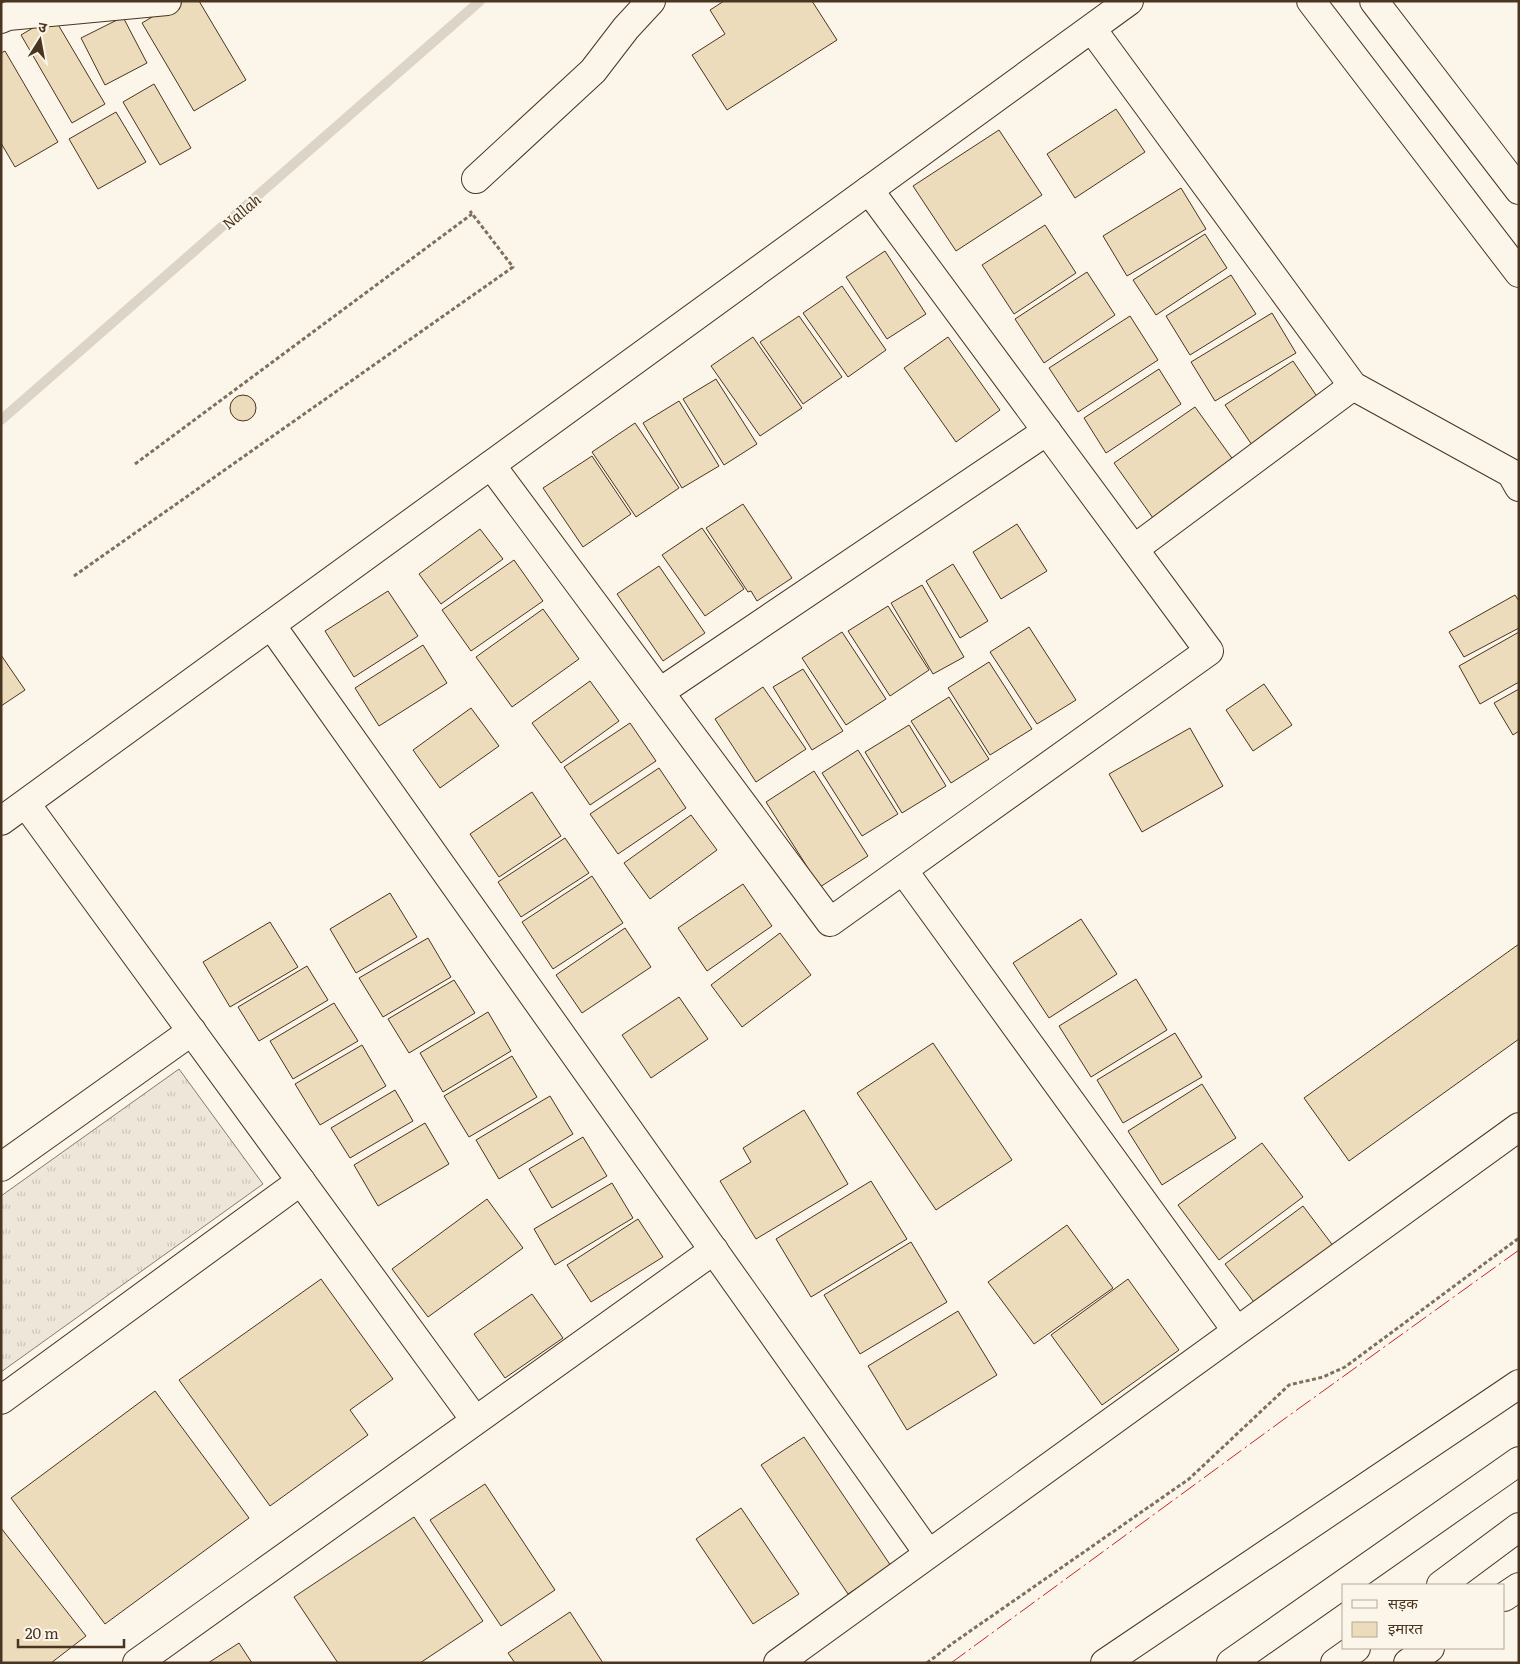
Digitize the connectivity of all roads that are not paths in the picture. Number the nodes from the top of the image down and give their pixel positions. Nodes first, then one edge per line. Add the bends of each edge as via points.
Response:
1 (167, 1) edge
2 (651, 1) edge
3 (1129, 1) edge
4 (1311, 1) edge
5 (1374, 1) edge
6 (1, 19) edge
7 (1092, 29) junction
8 (476, 179) dead end
9 (869, 190) junction
10 (1519, 190) edge
11 (1519, 273) edge
12 (1353, 386) junction
13 (1046, 431) junction
14 (491, 465) junction
15 (1519, 487) edge
16 (1134, 549) junction
17 (271, 625) junction
18 (660, 692) junction
19 (26, 804) junction
20 (1, 821) edge
21 (903, 870) junction
22 (192, 1031) junction
23 (1519, 1127) edge
24 (1, 1167) edge
25 (301, 1181) junction
26 (714, 1250) junction
27 (1236, 1330) junction
28 (1519, 1384) edge
29 (1, 1400) edge
30 (475, 1420) junction
31 (1519, 1461) edge
32 (1519, 1527) edge
33 (928, 1553) junction
34 (1345, 1584) edge
35 (1442, 1584) edge
36 (1342, 1586) edge
37 (1519, 1587) edge
38 (1505, 1596) edge
39 (1355, 1649) edge
40 (1429, 1649) edge
41 (137, 1663) edge
42 (778, 1663) edge
43 (1105, 1663) edge
44 (1231, 1663) edge
45 (1335, 1663) edge
46 (1408, 1663) edge

1 - 6 main road
2 - 8 main road via 593,70
3 - 7 main road
4 - 11 main road
5 - 10 main road
7 - 9 main road
7 - 12 main road
9 - 13 main road
9 - 14 main road
12 - 15 main road via 1511,473
12 - 16 main road
13 - 16 main road
13 - 18 main road
14 - 17 main road
14 - 18 main road
16 - 21 main road via 1209,651
17 - 19 main road
17 - 26 main road
18 - 21 main road via 830,922
19 - 20 main road
19 - 22 main road
21 - 27 main road
22 - 24 main road
22 - 25 main road
23 - 27 main road
25 - 29 main road
25 - 30 main road
26 - 30 main road
26 - 33 main road
27 - 33 main road
28 - 43 main road
30 - 41 main road
31 - 34 main road
32 - 35 main road
33 - 42 main road
36 - 44 main road
37 - 38 main road
39 - 45 main road
40 - 46 main road

